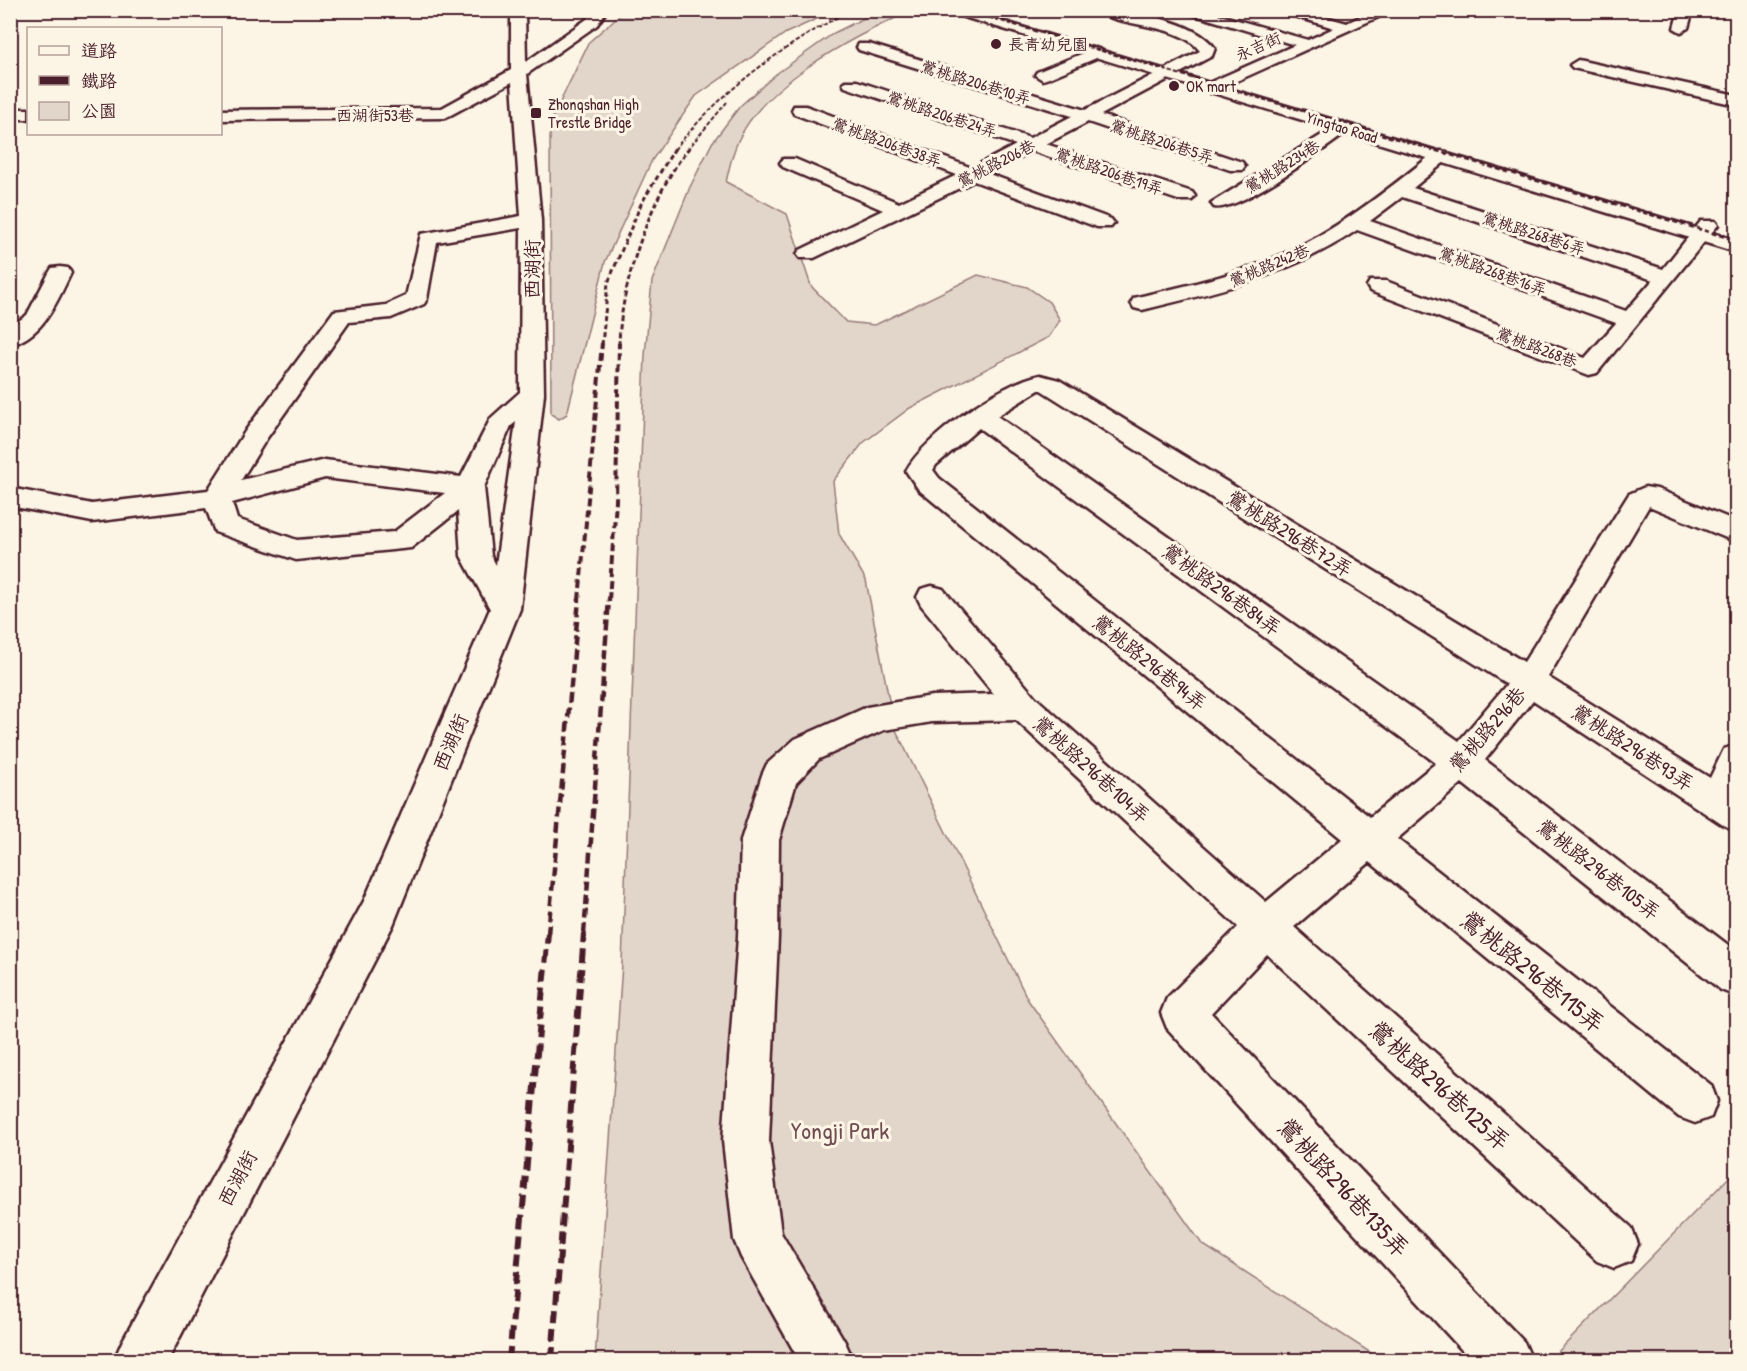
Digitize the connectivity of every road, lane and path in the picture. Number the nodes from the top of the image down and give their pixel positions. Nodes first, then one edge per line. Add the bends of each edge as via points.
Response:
1 (518, 10) edge
2 (600, 10) edge
3 (948, 10) edge
4 (986, 10) edge
5 (1103, 10) edge
6 (1185, 10) edge
7 (1282, 10) edge
8 (1686, 10) edge
9 (1381, 11) edge
10 (1347, 27) junction
11 (1681, 28) dead end
12 (1307, 44) junction
13 (864, 47) dead end
14 (1096, 53) junction
15 (1578, 65) dead end
16 (519, 67) junction
17 (1174, 71) junction
18 (1043, 75) dead end
19 (851, 84) dead end
20 (1217, 84) junction
21 (1737, 100) edge
22 (800, 110) dead end
23 (10, 114) edge
24 (27, 114) edge
25 (222, 115) edge
26 (1088, 116) junction
27 (1343, 127) junction
28 (1032, 145) junction
29 (1442, 156) junction
30 (789, 163) dead end
31 (1236, 166) dead end
32 (973, 174) junction
33 (1400, 189) junction
34 (1185, 196) dead end
35 (1221, 203) dead end
36 (900, 210) junction
37 (531, 220) junction
38 (1355, 222) junction
39 (1104, 223) dead end
40 (1704, 230) junction
41 (1737, 233) edge
42 (1737, 246) edge
43 (807, 254) dead end
44 (60, 273) dead end
45 (1667, 277) junction
46 (1377, 286) dead end
47 (1142, 303) dead end
48 (1630, 320) junction
49 (10, 338) edge
50 (532, 394) junction
51 (981, 417) junction
52 (470, 487) junction
53 (10, 497) edge
54 (217, 498) junction
55 (1737, 532) edge
56 (932, 597) dead end
57 (505, 609) junction
58 (1529, 681) junction
59 (1024, 707) junction
60 (1737, 759) edge
61 (1462, 762) junction
62 (1727, 808) edge
63 (1371, 840) junction
64 (1265, 927) junction
65 (1737, 976) edge
66 (1182, 1013) joint
67 (1695, 1101) dead end
68 (1614, 1244) dead end
69 (140, 1360) edge
70 (827, 1360) edge
71 (1506, 1360) edge

1 - 16 street, 西湖街
2 - 16 street, 西湖街53巷 via 592,22
3 - 14 street, Yingtao Road
4 - 17 street, Yingtao Road
5 - 17 street, 鶯桃路206巷 via 1182,32 1208,48 1207,53
6 - 12 street
7 - 10 street
8 - 11 street
9 - 10 street, 永吉街
10 - 12 street, 永吉街
12 - 20 street, 永吉街
13 - 26 street, 鶯桃路206巷10弄
14 - 17 street, Yingtao Road
14 - 18 street
15 - 21 street
16 - 25 street, 西湖街53巷 via 445,113
16 - 37 street, 西湖街
17 - 20 street, Yingtao Road
17 - 26 street, 鶯桃路206巷
19 - 28 street, 鶯桃路206巷24弄
20 - 27 street, Yingtao Road
20 - 40 street, Yingtao Road
22 - 32 street, 鶯桃路206巷38弄
23 - 24 street
26 - 28 street, 鶯桃路206巷
26 - 31 street, 鶯桃路206巷5弄
27 - 29 street, Yingtao Road
27 - 35 street, 鶯桃路234巷 via 1273,175
28 - 32 street, 鶯桃路206巷
28 - 34 street, 鶯桃路206巷19弄
29 - 33 street, 鶯桃路242巷
29 - 40 street, Yingtao Road
30 - 36 street
32 - 36 street, 鶯桃路206巷
32 - 39 street, 鶯桃路206巷38弄
33 - 38 street, 鶯桃路242巷
33 - 45 street, 鶯桃路268巷6弄
36 - 43 street, 鶯桃路206巷
37 - 50 street, 西湖街
37 - 54 street via 428,238 416,299 390,311 342,316 255,436
38 - 47 street, 鶯桃路242巷 via 1307,251 1226,284
38 - 48 street, 鶯桃路268巷16弄
40 - 41 street, Yingtao Road
40 - 42 street, Yingtao Road
40 - 45 street, 鶯桃路268巷
44 - 49 street via 36,319
45 - 48 street, 鶯桃路268巷
46 - 48 street, 鶯桃路268巷 via 1589,368
50 - 52 street via 500,423
50 - 57 street, 西湖街
51 - 58 street, 鶯桃路296巷72弄 via 1031,384 1050,385
51 - 61 street, 鶯桃路296巷84弄
51 - 63 street, 鶯桃路296巷94弄 via 936,447 921,463 919,471 929,484
52 - 54 street via 325,470
52 - 54 street via 401,541 296,550 225,525
52 - 57 street via 476,556
53 - 54 street via 92,513
55 - 58 street, 鶯桃路296巷 via 1657,498 1646,496 1639,500
56 - 59 street, 鶯桃路296巷104弄
57 - 69 street, 西湖街 via 379,912
58 - 61 street, 鶯桃路296巷
58 - 62 street, 鶯桃路296巷93弄
59 - 64 street, 鶯桃路296巷104弄
59 - 70 street via 932,709 879,717 807,748 780,775 760,840 746,1141 755,1218 758,1240
60 - 62 street
61 - 63 street, 鶯桃路296巷
61 - 65 street, 鶯桃路296巷105弄
63 - 64 street, 鶯桃路296巷
63 - 67 street, 鶯桃路296巷115弄
64 - 66 street, 鶯桃路296巷
64 - 68 street, 鶯桃路296巷125弄
66 - 71 street, 鶯桃路296巷135弄

